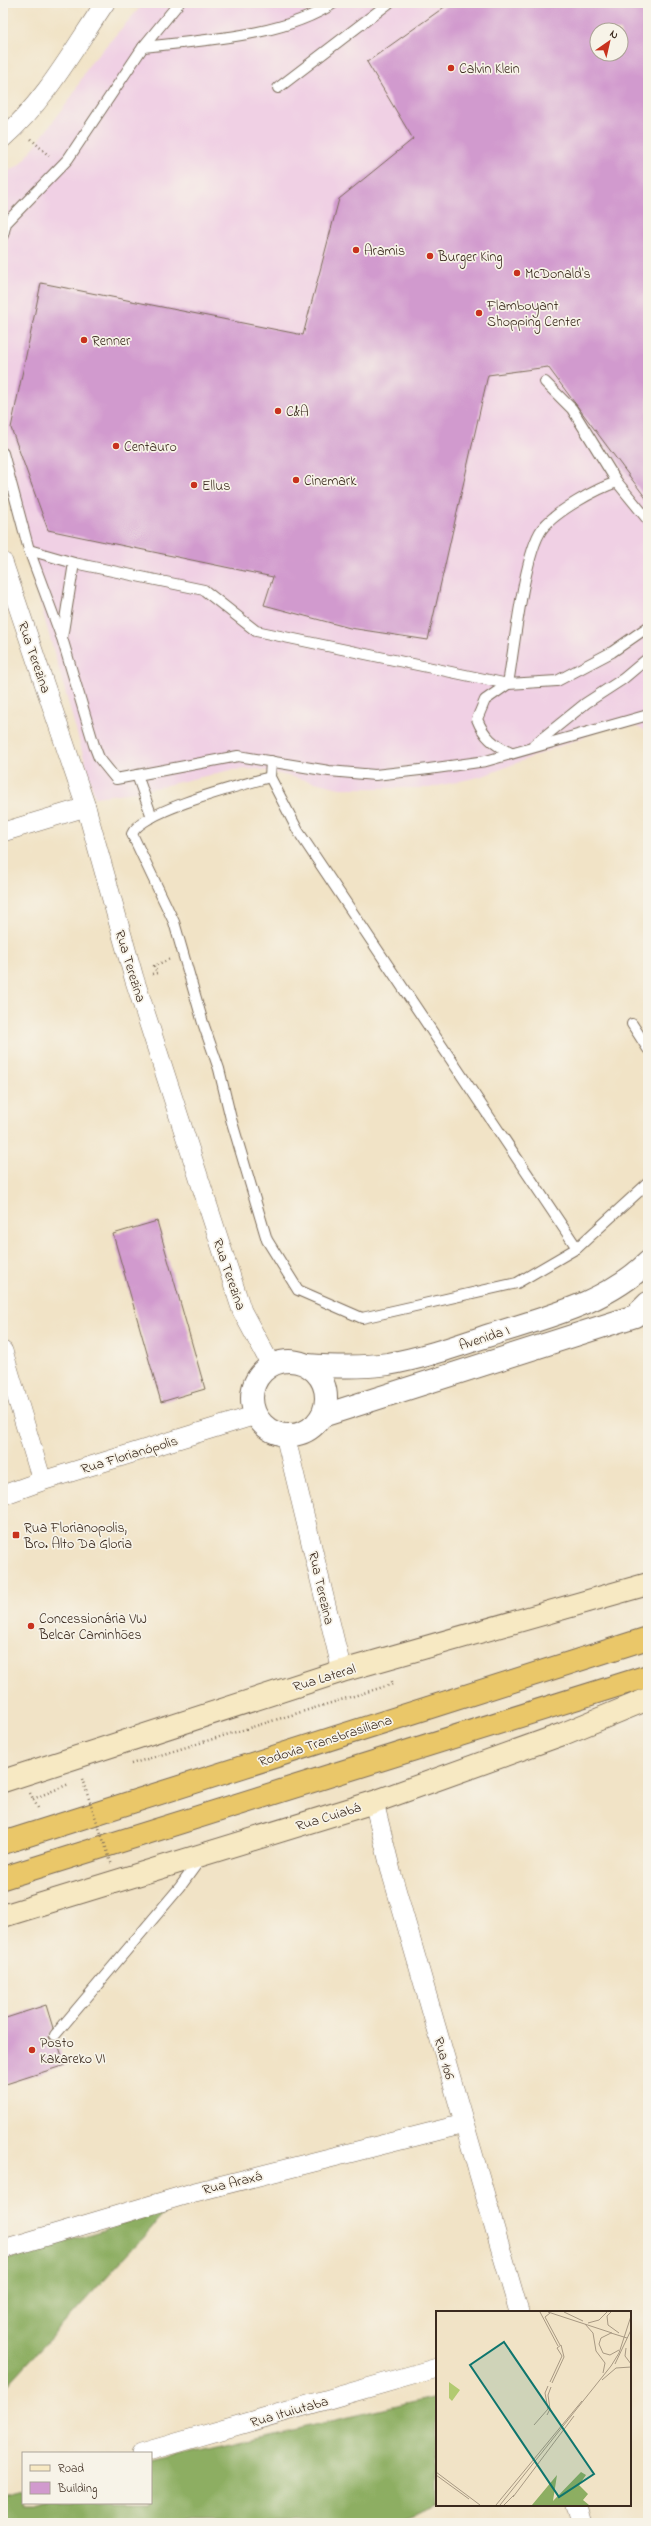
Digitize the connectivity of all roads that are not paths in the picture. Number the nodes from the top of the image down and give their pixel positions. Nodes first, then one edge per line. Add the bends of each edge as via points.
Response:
1 (105, 3) edge
2 (179, 3) edge
3 (334, 3) edge
4 (389, 3) edge
5 (143, 47) junction
6 (278, 88) dead end
7 (3, 138) edge
8 (3, 235) edge
9 (545, 382) dead end
10 (3, 453) edge
11 (617, 482) junction
12 (648, 520) edge
13 (29, 550) junction
14 (3, 562) edge
15 (74, 563) junction
16 (648, 627) edge
17 (62, 638) junction
18 (648, 658) edge
19 (508, 684) junction
20 (648, 715) edge
21 (531, 747) junction
22 (511, 753) junction
23 (271, 761) junction
24 (137, 775) junction
25 (270, 777) junction
26 (86, 807) junction
27 (152, 817) junction
28 (3, 832) edge
29 (632, 1024) dead end
30 (648, 1048) edge
31 (648, 1183) edge
32 (577, 1248) junction
33 (648, 1262) edge
34 (644, 1310) edge
35 (3, 1350) edge
36 (271, 1365) junction
37 (306, 1365) junction
38 (256, 1414) junction
39 (322, 1416) junction
40 (286, 1436) junction
41 (42, 1481) junction
42 (3, 1495) edge
43 (648, 1584) edge
44 (648, 1638) edge
45 (342, 1671) junction
46 (648, 1676) edge
47 (648, 1699) edge
48 (11, 1778) edge
49 (374, 1802) junction
50 (3, 1843) edge
51 (204, 1854) junction
52 (3, 1878) edge
53 (3, 1916) edge
54 (55, 2035) dead end
55 (464, 2124) junction
56 (3, 2249) edge
57 (519, 2311) edge
58 (436, 2368) edge
59 (145, 2452) edge
60 (577, 2506) edge
61 (582, 2523) edge

1 - 7 street via 45,95
2 - 5 lane
3 - 5 lane via 321,12 248,35
4 - 6 lane
5 - 8 lane via 68,159 6,223
9 - 11 lane via 572,409
10 - 13 lane
11 - 12 lane
11 - 19 lane via 591,492 542,528 531,553
13 - 15 lane
13 - 17 lane
14 - 26 street, Rua Terezina
15 - 17 lane
15 - 19 lane via 204,590 256,631
16 - 19 lane via 612,652 557,681
17 - 24 lane via 99,758 116,779
18 - 21 lane
19 - 22 lane via 486,700 478,719 487,738
20 - 21 lane
21 - 22 lane
22 - 23 lane via 486,761 375,775 329,771
23 - 24 lane via 238,756
23 - 25 lane
24 - 27 lane
25 - 27 lane via 194,800
25 - 32 lane via 298,831
26 - 28 street
26 - 36 street, Rua Terezina via 134,978 242,1311
27 - 32 lane via 135,827 132,834 174,922 219,1069 266,1240 298,1290 362,1318 517,1283
29 - 30 lane
31 - 32 lane
33 - 37 street, Avenida I via 636,1274 583,1305 418,1358 344,1368
34 - 39 street, Avenida I
35 - 41 street
36 - 37 street via 289,1361
36 - 38 street via 258,1377 254,1386 252,1405
37 - 39 street via 316,1372 326,1393
38 - 40 street via 268,1429
38 - 41 street, Rua Florianópolis
39 - 40 street via 310,1431 301,1435
40 - 45 street, Rua Terezina
41 - 42 street, Rua Florianópolis
43 - 45 main road, Rua Lateral
44 - 50 highway, Rodovia Transbrasiliana
45 - 48 main road, Rua Lateral
46 - 52 highway
47 - 49 main road, Rua Cuiabá via 563,1734
49 - 51 main road, Rua Cuiabá
49 - 55 street, Rua 106 via 392,1875
51 - 53 main road, Rua Cuiabá
51 - 54 lane via 175,1894
55 - 56 street, Rua Araxá via 195,2192
55 - 57 street, Rua 106
58 - 59 street, Rua Ituiutaba
60 - 61 street

